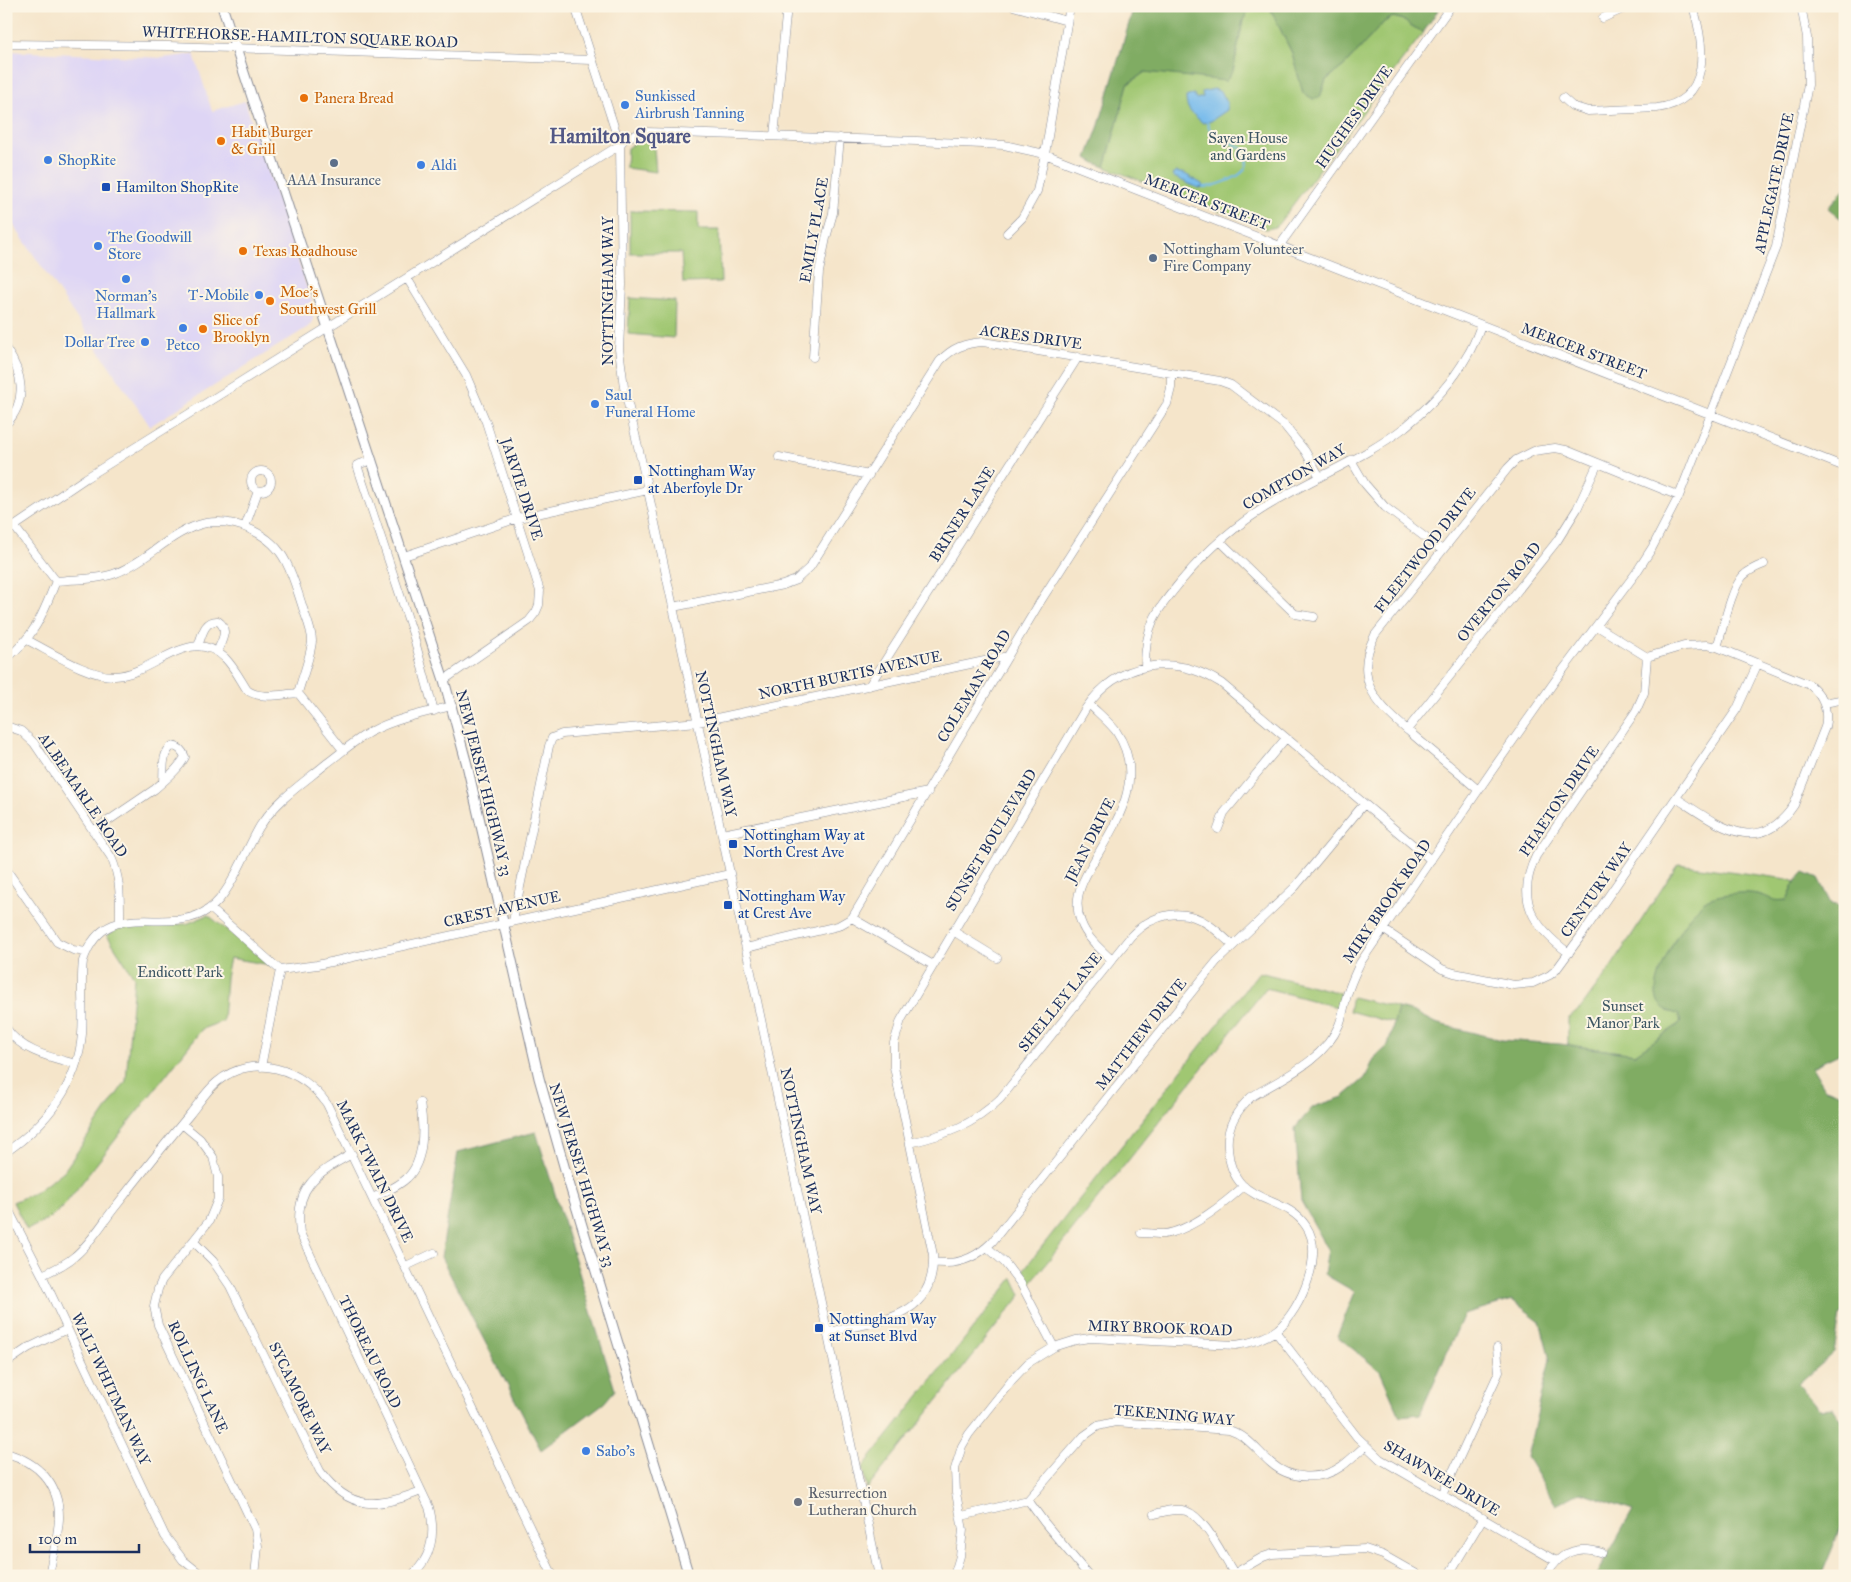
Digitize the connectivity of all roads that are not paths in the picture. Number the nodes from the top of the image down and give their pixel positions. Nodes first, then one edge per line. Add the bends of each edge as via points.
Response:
1 (222, 6) edge
2 (575, 6) edge
3 (787, 6) edge
4 (1013, 6) edge
5 (1070, 6) edge
6 (1451, 6) edge
7 (1629, 6) edge
8 (1693, 6) edge
9 (1801, 6) edge
10 (1603, 18) dead end
11 (1067, 21) junction
12 (6, 44) edge
13 (236, 48) junction
14 (592, 60) junction
15 (1563, 98) dead end
16 (774, 136) junction
17 (840, 138) junction
18 (620, 145) junction
19 (1045, 154) junction
20 (1007, 233) dead end
21 (1280, 245) junction
22 (407, 278) junction
23 (1481, 325) junction
24 (329, 327) junction
25 (6, 349) edge
26 (814, 357) dead end
27 (1078, 358) junction
28 (1171, 373) junction
29 (1711, 416) junction
30 (6, 424) edge
31 (780, 457) dead end
32 (372, 460) junction
33 (1351, 460) junction
34 (1598, 463) junction
35 (1845, 467) edge
36 (868, 475) junction
37 (1320, 477) junction
38 (648, 490) junction
39 (258, 491) dead end
40 (1679, 496) junction
41 (518, 518) junction
42 (14, 526) junction
43 (245, 527) junction
44 (6, 532) edge
45 (1220, 541) junction
46 (1442, 550) junction
47 (404, 556) junction
48 (1764, 564) dead end
49 (56, 581) junction
50 (673, 607) junction
51 (1314, 618) dead end
52 (1597, 626) junction
53 (27, 640) junction
54 (198, 646) junction
55 (1717, 648) junction
56 (217, 652) junction
57 (1008, 656) junction
58 (1646, 657) junction
59 (6, 659) edge
60 (1758, 663) junction
61 (1145, 667) junction
62 (444, 680) junction
63 (869, 686) junction
64 (298, 693) junction
65 (1845, 699) edge
66 (1824, 703) junction
67 (1089, 704) junction
68 (452, 706) junction
69 (434, 711) junction
70 (698, 722) junction
71 (6, 726) edge
72 (1407, 730) junction
73 (1286, 738) junction
74 (344, 750) junction
75 (163, 782) dead end
76 (1478, 790) junction
77 (928, 792) junction
78 (1676, 798) junction
79 (1364, 804) junction
80 (1218, 829) dead end
81 (93, 831) junction
82 (722, 834) junction
83 (1431, 860) junction
84 (6, 869) edge
85 (730, 874) junction
86 (210, 908) junction
87 (852, 918) junction
88 (512, 921) junction
89 (120, 923) junction
90 (503, 923) junction
91 (1383, 930) junction
92 (953, 931) junction
93 (1234, 945) junction
94 (746, 948) junction
95 (86, 952) junction
96 (1569, 953) junction
97 (997, 958) dead end
98 (1112, 960) junction
99 (933, 966) junction
100 (280, 970) junction
101 (6, 1028) edge
102 (76, 1064) junction
103 (261, 1067) junction
104 (420, 1104) dead end
105 (182, 1124) junction
106 (910, 1143) junction
107 (6, 1152) edge
108 (352, 1154) junction
109 (1244, 1186) junction
110 (373, 1198) junction
111 (6, 1204) edge
112 (1141, 1233) dead end
113 (193, 1241) junction
114 (987, 1247) junction
115 (434, 1253) dead end
116 (933, 1262) junction
117 (406, 1266) junction
118 (42, 1275) junction
119 (67, 1329) junction
120 (1275, 1331) junction
121 (827, 1332) junction
122 (1054, 1347) junction
123 (1497, 1348) dead end
124 (6, 1363) edge
125 (1365, 1446) junction
126 (6, 1453) edge
127 (421, 1490) junction
128 (1442, 1495) junction
129 (1028, 1500) junction
130 (1155, 1514) dead end
131 (962, 1516) junction
132 (1483, 1518) junction
133 (1602, 1553) dead end
134 (1556, 1561) junction
135 (192, 1568) junction
136 (1232, 1574) edge
137 (414, 1575) edge
138 (49, 1576) edge
139 (187, 1576) edge
140 (203, 1576) edge
141 (255, 1576) edge
142 (554, 1576) edge
143 (689, 1576) edge
144 (879, 1576) edge
145 (954, 1576) edge
146 (1089, 1576) edge
147 (1420, 1576) edge
148 (1448, 1576) edge
149 (1546, 1576) edge

1 - 13 main road, NEW JERSEY HIGHWAY 33
2 - 14 street, NOTTINGHAM WAY
3 - 16 street
4 - 11 street
5 - 11 street
6 - 21 street, HUGHES DRIVE
7 - 10 street
8 - 15 street via 1701,40 1701,69 1695,86 1682,100 1666,107 1588,111 1572,106
9 - 29 street, APPLEGATE DRIVE via 1807,37 1808,85 1776,247
11 - 19 street
12 - 13 street, WHITEHORSE-HAMILTON SQUARE ROAD
13 - 14 street, WHITEHORSE-HAMILTON SQUARE ROAD
13 - 24 main road, NEW JERSEY HIGHWAY 33
14 - 18 street, NOTTINGHAM WAY
16 - 17 street, MERCER STREET
16 - 18 street, MERCER STREET via 646,132 625,138
17 - 19 street, MERCER STREET via 1004,145
17 - 26 street, EMILY PLACE via 833,213 819,272
18 - 22 street, MERCER STREET
18 - 38 street, NOTTINGHAM WAY via 622,285 619,349
19 - 20 street via 1037,191 1022,218
19 - 21 street, MERCER STREET
21 - 23 street, MERCER STREET
22 - 24 street, MERCER STREET
22 - 41 street, JARVIE DRIVE via 466,375 486,422
23 - 29 street, MERCER STREET
23 - 33 street, COMPTON WAY via 1468,356 1439,394 1404,427
24 - 32 main road, NEW JERSEY HIGHWAY 33
24 - 42 street, MERCER STREET
25 - 30 street via 16,366 22,387 17,409
27 - 28 street, ACRES DRIVE
27 - 36 street, ACRES DRIVE via 983,342 972,342 954,349 940,361
27 - 63 street, BRINER LANE
28 - 37 street, ACRES DRIVE via 1220,381 1238,389 1284,425
28 - 57 street, COLEMAN ROAD via 1167,404
29 - 35 street, MERCER STREET
29 - 40 street, MIRY BROOK ROAD
31 - 36 street
32 - 47 main road, NEW JERSEY HIGHWAY 33
32 - 69 street via 357,465 413,634
33 - 37 street, COMPTON WAY
33 - 46 street via 1365,484 1385,507
34 - 40 street, FLEETWOOD DRIVE
34 - 46 street, FLEETWOOD DRIVE via 1556,448 1525,454 1508,468
34 - 72 street, OVERTON ROAD via 1577,509 1557,541
36 - 50 street, ACRES DRIVE via 810,567 796,580 783,586
37 - 45 street, COMPTON WAY via 1260,510
38 - 41 street
38 - 50 street, NOTTINGHAM WAY
39 - 43 street
40 - 52 street, MIRY BROOK ROAD via 1642,565
41 - 47 street
41 - 62 street, JARVIE DRIVE via 540,591 536,612 529,621
42 - 44 street, MERCER STREET
42 - 49 street
43 - 49 street via 218,522 199,525 115,573
43 - 64 street via 272,543 292,573 312,641
45 - 51 street via 1295,614
45 - 61 street, COMPTON WAY via 1156,612 1146,640
46 - 72 street, FLEETWOOD DRIVE via 1375,635 1367,654 1366,675 1373,696
47 - 62 main road, NEW JERSEY HIGHWAY 33
48 - 55 street via 1742,577
49 - 53 street via 42,617
50 - 70 street, NOTTINGHAM WAY
52 - 58 street
52 - 76 street, MIRY BROOK ROAD
53 - 54 street via 92,672 113,676 136,672 179,649
53 - 59 street
54 - 56 street
54 - 56 street via 207,625 218,621 224,632
55 - 58 street via 1695,644
55 - 60 street
56 - 64 street via 251,693 262,696
57 - 63 street, NORTH BURTIS AVENUE
57 - 77 street, COLEMAN ROAD
58 - 96 street, PHAETON DRIVE via 1644,693 1636,711 1536,856 1529,875 1528,898 1534,918 1547,936
60 - 66 street via 1810,685
60 - 78 street, CENTURY WAY via 1737,710
61 - 67 street, SUNSET BOULEVARD via 1120,676
61 - 73 street, SUNSET BOULEVARD via 1176,665 1210,676
62 - 68 main road, NEW JERSEY HIGHWAY 33
63 - 70 street, NORTH BURTIS AVENUE
64 - 74 street
65 - 66 street
66 - 78 street via 1825,727 1794,805 1773,827 1755,833 1735,832
67 - 92 street, SUNSET BOULEVARD
67 - 98 street, JEAN DRIVE via 1116,732 1129,765 1125,802 1081,883 1077,903 1086,933
68 - 69 street
68 - 90 main road, NEW JERSEY HIGHWAY 33
69 - 74 street via 381,726
70 - 82 street, NOTTINGHAM WAY
70 - 88 street, NORTH BURTIS AVENUE via 562,734 552,738
71 - 81 street, ALBEMARLE ROAD via 21,731 34,742
72 - 76 street, FLEETWOOD DRIVE
73 - 79 street, SUNSET BOULEVARD
73 - 80 street via 1224,813
74 - 86 street via 274,808 256,833 222,896
75 - 81 street
76 - 83 street, MIRY BROOK ROAD
77 - 82 street
77 - 87 street, COLEMAN ROAD
78 - 96 street, CENTURY WAY
79 - 83 street, SUNSET BOULEVARD
79 - 93 street, MATTHEW DRIVE via 1280,904
81 - 89 street, ALBEMARLE ROAD via 117,872
82 - 85 street, NOTTINGHAM WAY
83 - 91 street, MIRY BROOK ROAD
84 - 95 street via 58,942
85 - 88 street, CREST AVENUE
85 - 94 street, NOTTINGHAM WAY
86 - 89 street via 183,920
86 - 100 street
87 - 94 street via 838,926
87 - 99 street
88 - 90 street, CREST AVENUE
89 - 95 street via 102,931
90 - 100 street, CREST AVENUE via 317,965
90 - 143 main road, NEW JERSEY HIGHWAY 33 via 522,1011 556,1137
91 - 96 street, CENTURY WAY via 1442,969 1514,985 1542,980 1556,970
91 - 109 street, MIRY BROOK ROAD via 1352,978 1339,1026 1326,1047 1251,1098 1236,1113 1228,1133 1228,1154 1234,1173
92 - 97 street
92 - 99 street, SUNSET BOULEVARD
93 - 98 street, SHELLEY LANE via 1201,920 1173,914 1146,923
93 - 114 street, MATTHEW DRIVE via 1203,978
94 - 121 street, NOTTINGHAM WAY
95 - 102 street via 82,971 82,1034
98 - 106 street, SHELLEY LANE via 989,1110 950,1132
99 - 106 street, SUNSET BOULEVARD via 901,1020 894,1043 894,1067
100 - 103 street
101 - 102 street via 16,1040 36,1052
102 - 107 street via 52,1110 31,1133
103 - 105 street, MARK TWAIN DRIVE via 237,1071 217,1082
103 - 108 street, MARK TWAIN DRIVE via 285,1070 314,1087 327,1104
104 - 110 street via 423,1120 419,1156 414,1169 402,1182
105 - 113 street, ROLLING LANE via 207,1147 218,1178 218,1199 214,1210
105 - 118 street, MARK TWAIN DRIVE via 82,1248 67,1262
106 - 116 street, SUNSET BOULEVARD
108 - 110 street, MARK TWAIN DRIVE
108 - 127 street, THOREAU ROAD via 326,1168 310,1183 298,1212 300,1233
109 - 112 street via 1214,1210 1182,1228 1166,1234
109 - 120 street, MIRY BROOK ROAD via 1299,1218 1313,1243 1313,1262 1299,1300 1287,1320
110 - 117 street, MARK TWAIN DRIVE
111 - 118 street, WALT WHITMAN WAY
113 - 127 street, SYCAMORE WAY via 213,1261 230,1286 320,1471 328,1481 346,1496 367,1503 390,1502
113 - 141 street, ROLLING LANE via 162,1280 155,1297 155,1316 255,1529 258,1546
114 - 116 street, MATTHEW DRIVE via 959,1262
114 - 122 street via 1014,1274
115 - 117 street
116 - 121 street, SUNSET BOULEVARD via 926,1291 904,1313 887,1320
117 - 142 street, MARK TWAIN DRIVE
118 - 119 street, WALT WHITMAN WAY
119 - 124 street
119 - 135 street, WALT WHITMAN WAY via 165,1536
120 - 122 street, MIRY BROOK ROAD via 1258,1340 1236,1345 1102,1337
120 - 125 street, SHAWNEE DRIVE
121 - 144 street, NOTTINGHAM WAY
122 - 131 street, MIRY BROOK ROAD via 1018,1372 962,1446 955,1481
123 - 128 street via 1499,1372
125 - 128 street, SHAWNEE DRIVE via 1380,1459
125 - 129 street, TEKENING WAY via 1332,1472 1300,1476 1280,1470 1245,1437 1229,1430 1107,1423 1084,1436
126 - 138 street via 22,1457 39,1469 56,1498 59,1519
127 - 137 street, THOREAU ROAD via 432,1518 432,1541 425,1560
128 - 132 street, SHAWNEE DRIVE
129 - 131 street
129 - 146 street
130 - 136 street via 1178,1510 1193,1514 1203,1524
131 - 145 street, MIRY BROOK ROAD via 962,1542
132 - 134 street, SHAWNEE DRIVE
132 - 148 street
133 - 134 street via 1580,1550
134 - 149 street
135 - 139 street
135 - 140 street, WALT WHITMAN WAY
136 - 147 street via 1272,1554 1365,1549 1384,1555

